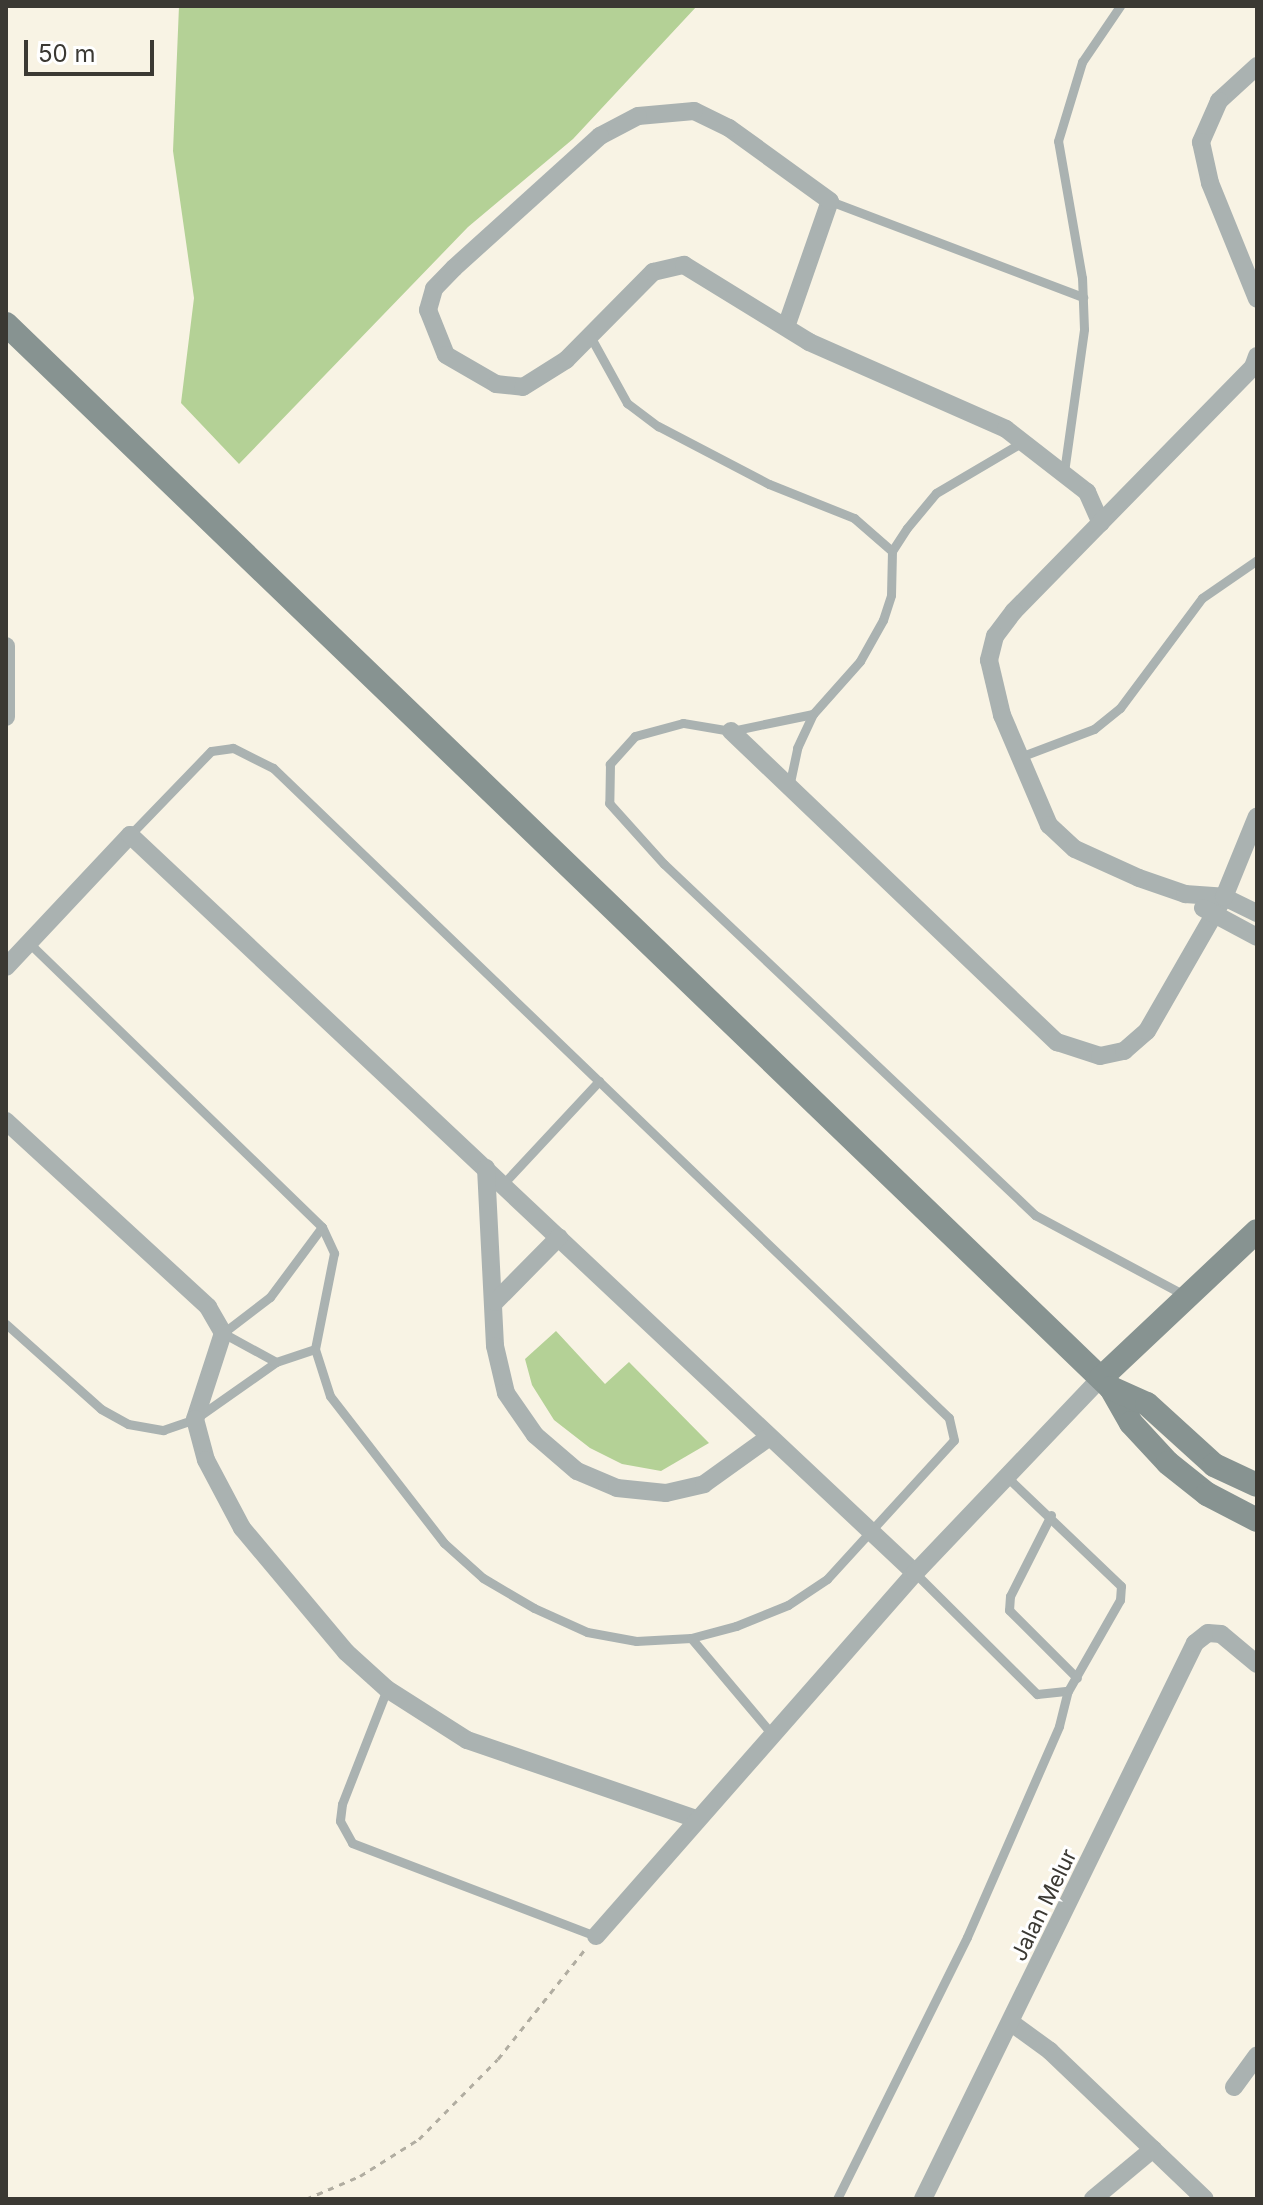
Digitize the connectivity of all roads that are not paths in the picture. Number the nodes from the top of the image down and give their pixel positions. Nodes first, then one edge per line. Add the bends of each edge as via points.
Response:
1 (1120, 6) edge
2 (1257, 66) edge
3 (830, 201) junction
4 (1083, 297) junction
5 (1257, 297) edge
6 (6, 324) edge
7 (786, 327) junction
8 (590, 336) junction
9 (1257, 356) edge
10 (1024, 442) junction
11 (1064, 472) junction
12 (1101, 523) junction
13 (892, 551) junction
14 (1257, 560) edge
15 (6, 646) edge
16 (813, 714) junction
17 (6, 717) edge
18 (731, 731) junction
19 (1018, 758) junction
20 (789, 787) junction
21 (1257, 816) edge
22 (130, 835) junction
23 (1185, 894) junction
24 (1224, 897) junction
25 (1257, 913) edge
26 (1213, 915) junction
27 (1257, 937) edge
28 (29, 943) junction
29 (6, 967) edge
30 (599, 1081) junction
31 (6, 1121) edge
32 (486, 1168) junction
33 (503, 1184) junction
34 (322, 1227) junction
35 (1257, 1231) edge
36 (559, 1237) junction
37 (1188, 1297) junction
38 (495, 1302) junction
39 (6, 1324) edge
40 (223, 1333) junction
41 (315, 1349) junction
42 (276, 1362) junction
43 (1106, 1383) junction
44 (195, 1419) junction
45 (768, 1438) junction
46 (1006, 1476) junction
47 (1257, 1485) edge
48 (1051, 1515) junction
49 (1257, 1520) edge
50 (872, 1536) junction
51 (915, 1573) junction
52 (691, 1638) junction
53 (1257, 1664) edge
54 (1077, 1678) junction
55 (387, 1689) junction
56 (1068, 1691) junction
57 (771, 1733) junction
58 (694, 1818) junction
59 (596, 1936) joint
60 (1013, 2024) junction
61 (1257, 2055) edge
62 (1234, 2087) dead end
63 (1153, 2149) junction
64 (837, 2199) edge
65 (923, 2199) edge
66 (1093, 2199) edge
67 (1205, 2199) edge

1 - 4 lane via 1082,62 1058,141
2 - 5 street via 1219,101 1201,142 1210,183
3 - 4 lane
3 - 7 street
3 - 8 street via 729,128 694,111 638,116 600,136 454,268 434,289 428,310 446,355 496,384 523,387
4 - 11 lane via 1076,406
6 - 43 street
7 - 8 street via 684,265 653,272
7 - 10 street
8 - 13 lane via 627,403 658,426 769,484 854,518
9 - 12 street
10 - 11 street
10 - 13 lane via 936,493
11 - 12 street via 1087,492
12 - 19 street via 995,636 989,660
13 - 16 lane via 891,595 883,620 860,661
14 - 19 lane via 1202,598 1120,708 1094,729
15 - 17 street
16 - 18 lane
16 - 20 lane via 797,748
18 - 20 street
18 - 37 lane via 683,723 635,736 610,764 609,803 664,864 1035,1215
19 - 23 street via 1049,825 1075,849
20 - 26 street via 1075,1052 1124,1051 1147,1031
21 - 24 street
22 - 28 street
22 - 30 lane via 211,751 251,753
22 - 32 street
23 - 24 street
23 - 26 street
24 - 25 street
24 - 26 street
26 - 27 street
28 - 29 street
28 - 34 lane
30 - 33 lane
30 - 50 lane via 949,1418 954,1440
31 - 40 street via 208,1307
32 - 33 street
32 - 38 street
33 - 36 street
34 - 40 lane via 270,1297
34 - 41 lane via 334,1253
35 - 37 street
36 - 38 street
36 - 45 street
37 - 43 street
38 - 45 street via 495,1346 506,1393 535,1435 577,1471 617,1488 666,1493 704,1484
39 - 44 lane via 101,1409 128,1424 163,1430
40 - 42 lane
40 - 44 street
41 - 42 lane
41 - 52 lane via 330,1396 378,1465 444,1543 483,1578 587,1632 636,1641
42 - 44 lane
43 - 46 street
43 - 47 street via 1147,1404 1214,1465
43 - 49 street via 1131,1423 1168,1463 1207,1494
44 - 55 street via 206,1460 242,1528 287,1587
45 - 50 street
46 - 48 lane
46 - 51 street
48 - 54 lane via 1010,1596 1009,1610
48 - 54 lane via 1121,1586 1120,1600
50 - 51 street
50 - 52 lane via 827,1579 788,1605
51 - 56 lane via 1037,1694
51 - 57 street
52 - 57 lane
53 - 60 street, Jalan Melur via 1221,1634 1208,1633 1195,1643
54 - 56 lane
55 - 58 street via 467,1740 512,1760
55 - 59 lane via 342,1804 340,1821 352,1843
56 - 64 lane via 1059,1726 967,1937
57 - 58 street
58 - 59 street
60 - 63 street
60 - 65 street, Jalan Melur
61 - 62 street
63 - 66 street
63 - 67 street

